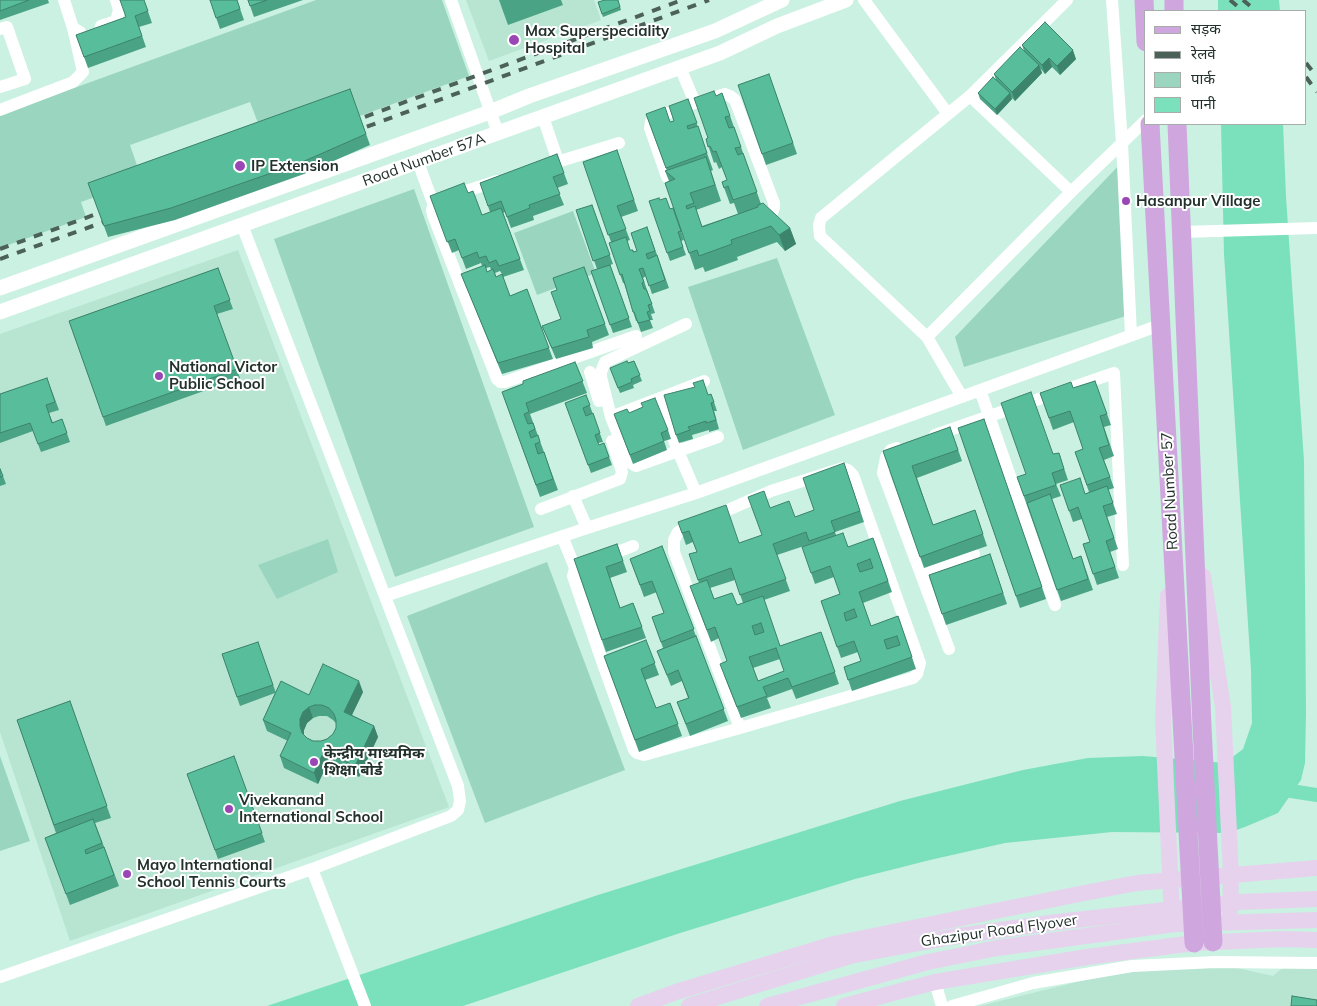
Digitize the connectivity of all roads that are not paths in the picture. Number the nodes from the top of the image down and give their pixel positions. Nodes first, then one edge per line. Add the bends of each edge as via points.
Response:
1 (64, 0) edge
2 (116, 0) edge
3 (451, 0) edge
4 (846, 0) edge
5 (864, 0) edge
6 (1066, 0) edge
7 (1112, 0) edge
8 (774, 2) edge
9 (777, 26) junction
10 (73, 28) junction
11 (0, 29) edge
12 (680, 68) junction
13 (0, 87) edge
14 (970, 96) junction
15 (695, 103) junction
16 (0, 110) edge
17 (490, 112) junction
18 (948, 114) junction
19 (543, 117) junction
20 (1144, 122) edge
21 (1150, 125) edge
22 (1177, 125) edge
23 (498, 133) junction
24 (619, 143) dead end
25 (1122, 143) junction
26 (558, 161) junction
27 (418, 162) junction
28 (529, 170) edge
29 (510, 176) edge
30 (667, 178) edge
31 (1071, 192) junction
32 (433, 203) junction
33 (745, 222) edge
34 (242, 225) junction
35 (1317, 228) edge
36 (1181, 232) junction
37 (0, 288) edge
38 (0, 312) edge
39 (686, 324) dead end
40 (1160, 325) junction
41 (1132, 335) junction
42 (636, 336) dead end
43 (928, 337) junction
44 (590, 372) dead end
45 (704, 381) edge
46 (980, 390) junction
47 (962, 397) junction
48 (659, 399) junction
49 (990, 415) junction
50 (611, 417) junction
51 (718, 437) dead end
52 (927, 438) edge
53 (909, 444) edge
54 (678, 451) junction
55 (762, 469) junction
56 (771, 491) junction
57 (696, 493) junction
58 (574, 496) junction
59 (540, 509) dead end
60 (1193, 514) junction
61 (1171, 515) junction
62 (587, 528) junction
63 (562, 536) junction
64 (633, 546) dead end
65 (974, 554) dead end
66 (1123, 566) dead end
67 (576, 568) junction
68 (921, 574) junction
69 (386, 596) junction
70 (1055, 605) dead end
71 (949, 649) dead end
72 (618, 657) edge
73 (603, 664) junction
74 (740, 728) junction
75 (1199, 857) junction
76 (1317, 868) edge
77 (312, 869) junction
78 (1231, 875) junction
79 (1200, 878) junction
80 (1170, 880) junction
81 (1079, 894) junction
82 (1317, 899) edge
83 (1317, 920) edge
84 (1317, 940) edge
85 (1222, 941) junction
86 (1194, 943) junction
87 (1174, 946) junction
88 (1087, 956) junction
89 (1317, 963) edge
90 (0, 977) edge
91 (935, 982) junction
92 (365, 1006) edge
93 (638, 1006) edge
94 (689, 1006) edge
95 (767, 1006) edge
96 (844, 1006) edge
97 (942, 1006) edge
98 (952, 1006) edge

1 - 10 street
2 - 10 street via 119,10 116,21 83,33
3 - 17 street
4 - 9 street, Road Number 57A
5 - 18 street
6 - 14 street
7 - 25 street
8 - 9 street
8 - 17 street, Road Number 57A via 715,31
9 - 12 street, Road Number 57A
10 - 16 street via 83,72 73,82
11 - 13 street via 7,27 25,79
12 - 15 street
12 - 19 street, Road Number 57A
14 - 18 street
14 - 31 street
15 - 30 street via 651,122 650,128
15 - 33 street via 725,94 734,100 774,207 772,212
17 - 23 street
17 - 37 street, Road Number 57A
18 - 43 street via 821,218 819,225 820,236
19 - 23 street, Road Number 57A
19 - 26 street
20 - 25 street
21 - 40 main road, Road Number 57
22 - 36 main road, Road Number 57
23 - 27 street, Road Number 57A
24 - 26 street
25 - 31 street
25 - 41 street
26 - 28 street
27 - 32 street
27 - 34 street, Road Number 57A
29 - 32 street
31 - 43 street
32 - 42 street via 433,215 500,382
34 - 38 street, Road Number 57A
34 - 69 street
35 - 36 street
36 - 60 main road, Road Number 57
39 - 50 street via 606,362 601,377
40 - 41 street
40 - 61 main road, Road Number 57
41 - 46 street
43 - 47 street
44 - 58 street via 622,475 620,479
45 - 48 street
46 - 47 street
46 - 49 street
47 - 55 street
48 - 50 street
48 - 54 street
49 - 52 street
49 - 66 street via 1114,373
49 - 70 street
50 - 54 street via 633,466
51 - 54 street
53 - 68 street via 891,450 883,465
54 - 57 street
55 - 56 street
55 - 57 street
56 - 74 street via 678,532 674,540 674,552
56 - 74 street via 843,468 851,472 920,663 913,678
57 - 62 street
58 - 59 street
58 - 62 street
60 - 75 main road, Road Number 57 via 1202,726
60 - 78 main road via 1223,707
61 - 75 main road, Road Number 57 via 1182,727
61 - 80 main road via 1163,719
62 - 63 street
63 - 67 street
63 - 69 street
64 - 67 street
65 - 68 street
67 - 73 street via 574,579
68 - 71 street
69 - 77 street via 458,786 458,810 452,816
72 - 73 street
73 - 74 street via 637,753 644,755
75 - 79 main road
76 - 78 main road
77 - 90 street
77 - 92 street
78 - 79 main road
78 - 85 main road
79 - 80 main road
79 - 85 main road
79 - 86 main road
80 - 81 main road
80 - 87 main road
81 - 88 main road via 1086,905 1092,930
81 - 93 main road via 834,944
82 - 94 main road, Ghazipur Road Flyover via 1230,902 951,937 850,956
83 - 95 main road, Ghazipur Road Flyover via 1175,924 997,948 928,962
84 - 85 main road
85 - 86 main road
86 - 87 main road
87 - 88 main road
88 - 91 main road
89 - 98 street via 1215,962 1132,966 1033,983
91 - 96 main road
91 - 97 street

